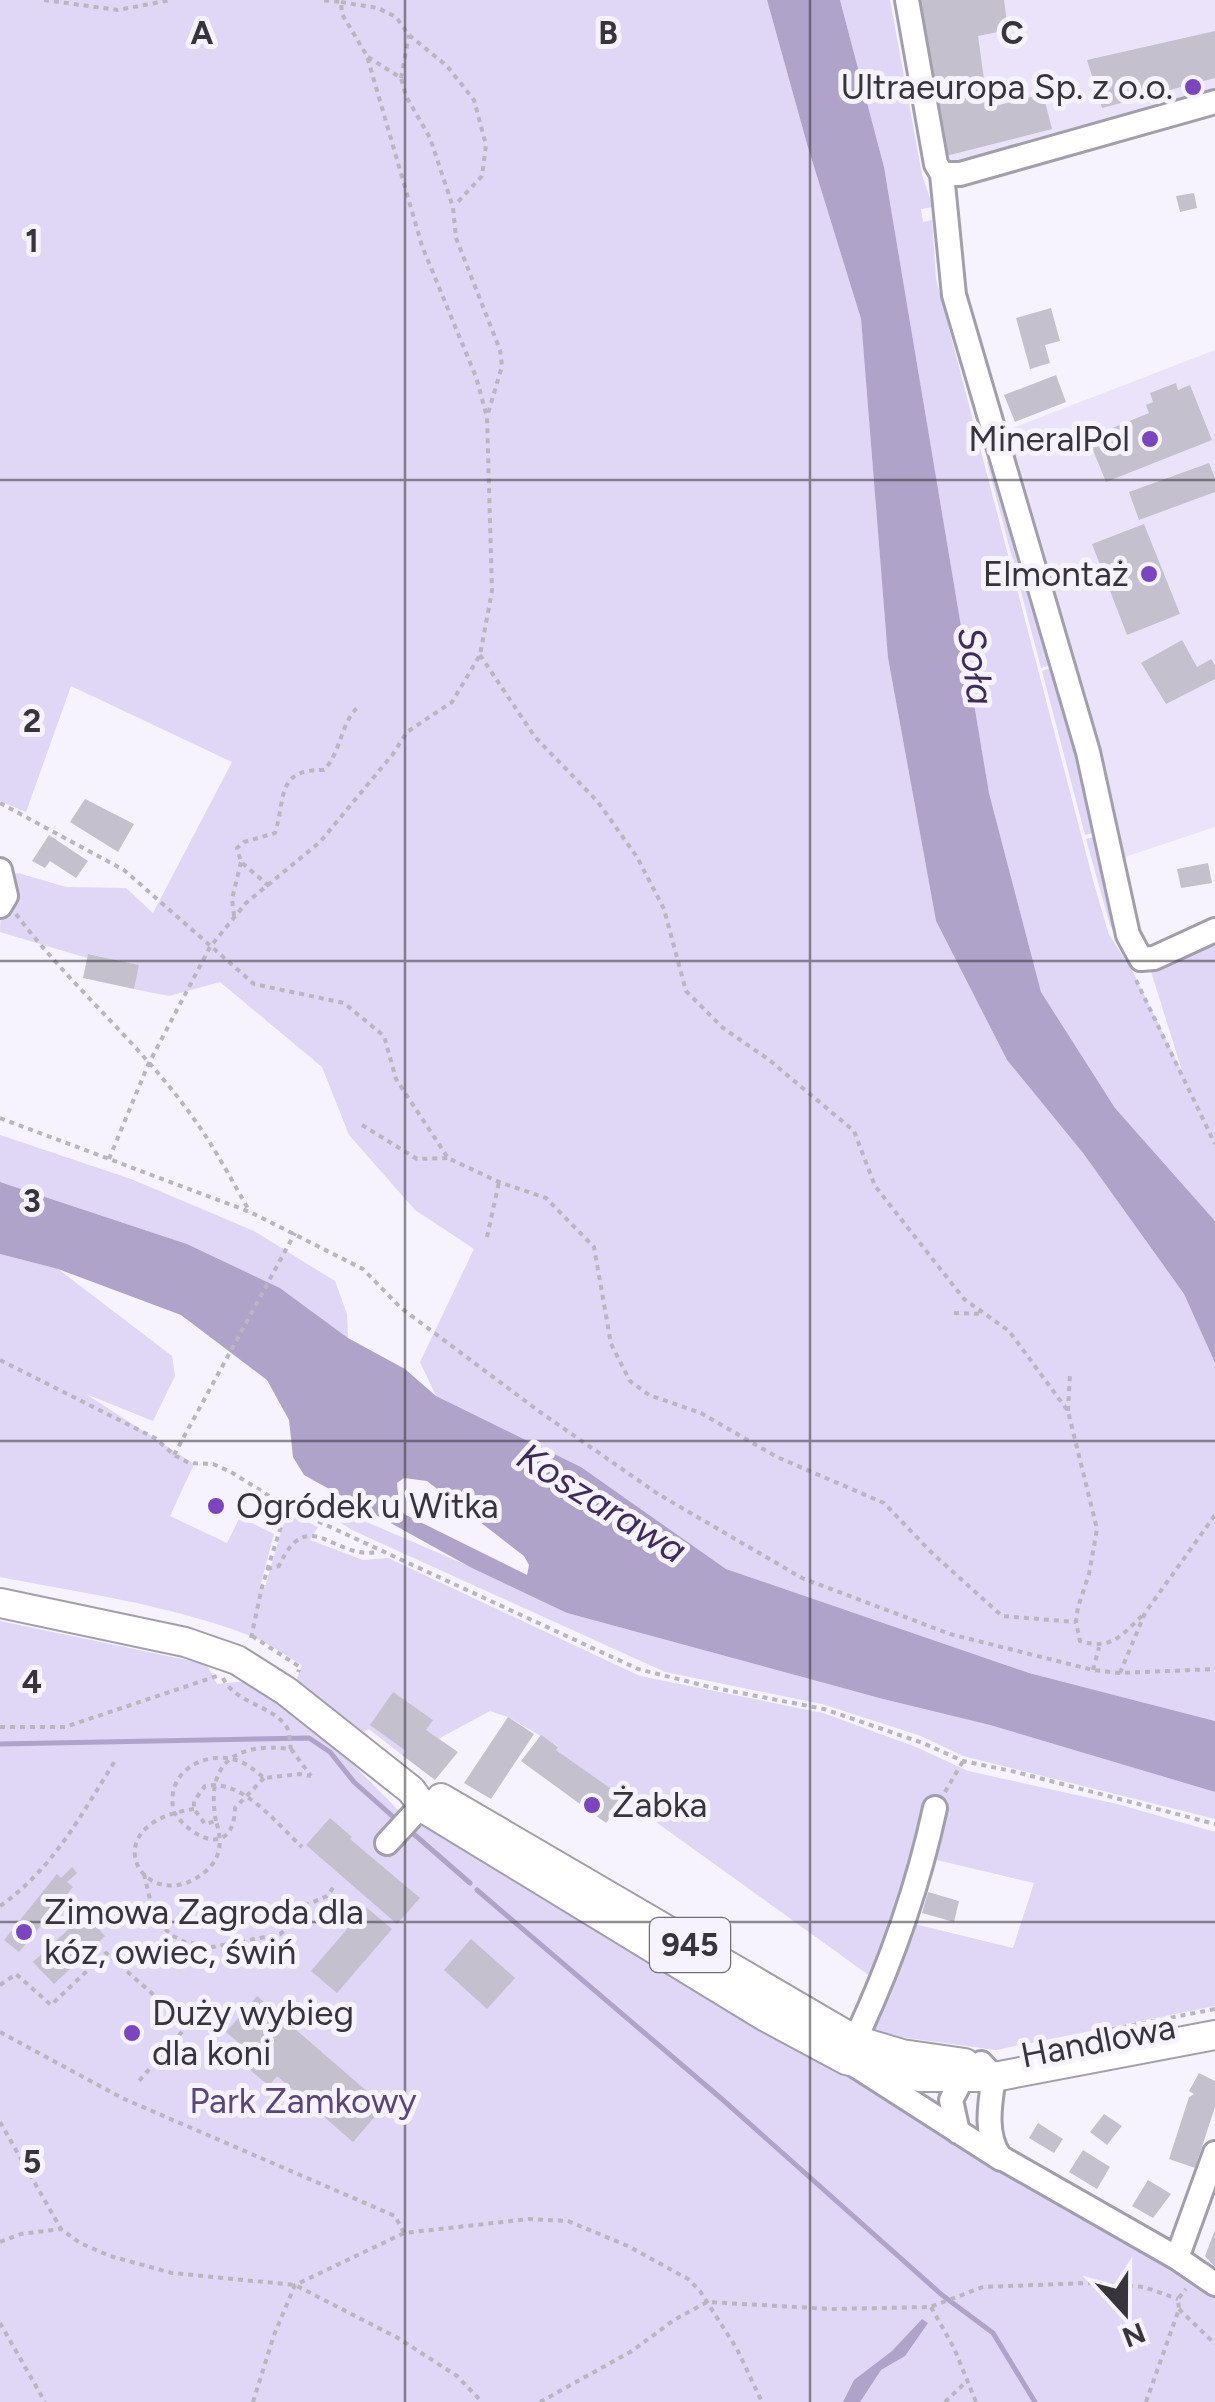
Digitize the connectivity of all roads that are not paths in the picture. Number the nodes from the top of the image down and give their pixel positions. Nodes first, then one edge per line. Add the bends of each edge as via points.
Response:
1 (907, 0) edge
2 (1215, 102) edge
3 (942, 174) junction
4 (0, 870) edge
5 (3, 901) edge
6 (1215, 930) edge
7 (0, 1603) edge
8 (935, 1808) road end
9 (1215, 2018) edge
10 (1215, 2036) edge
11 (850, 2050) junction
12 (979, 2072) junction
13 (958, 2132) junction
14 (1215, 2154) edge
15 (1008, 2164) junction
16 (1177, 2258) junction
17 (1207, 2279) edge

1 - 3 street
2 - 3 street
3 - 6 street via 954,296 1084,736 1128,935 1141,960
4 - 5 street
7 - 11 main road, 945 via 185,1642 238,1660 286,1691 405,1817 440,1798 812,2018
8 - 11 street via 881,1984
9 - 12 main road, Handlowa / 945
10 - 12 main road, Handlowa / 945
11 - 12 main road, 945 via 920,2078
11 - 13 street
12 - 13 street via 950,2100
12 - 15 street via 993,2147
13 - 15 street
14 - 16 street
15 - 16 street
16 - 17 street

